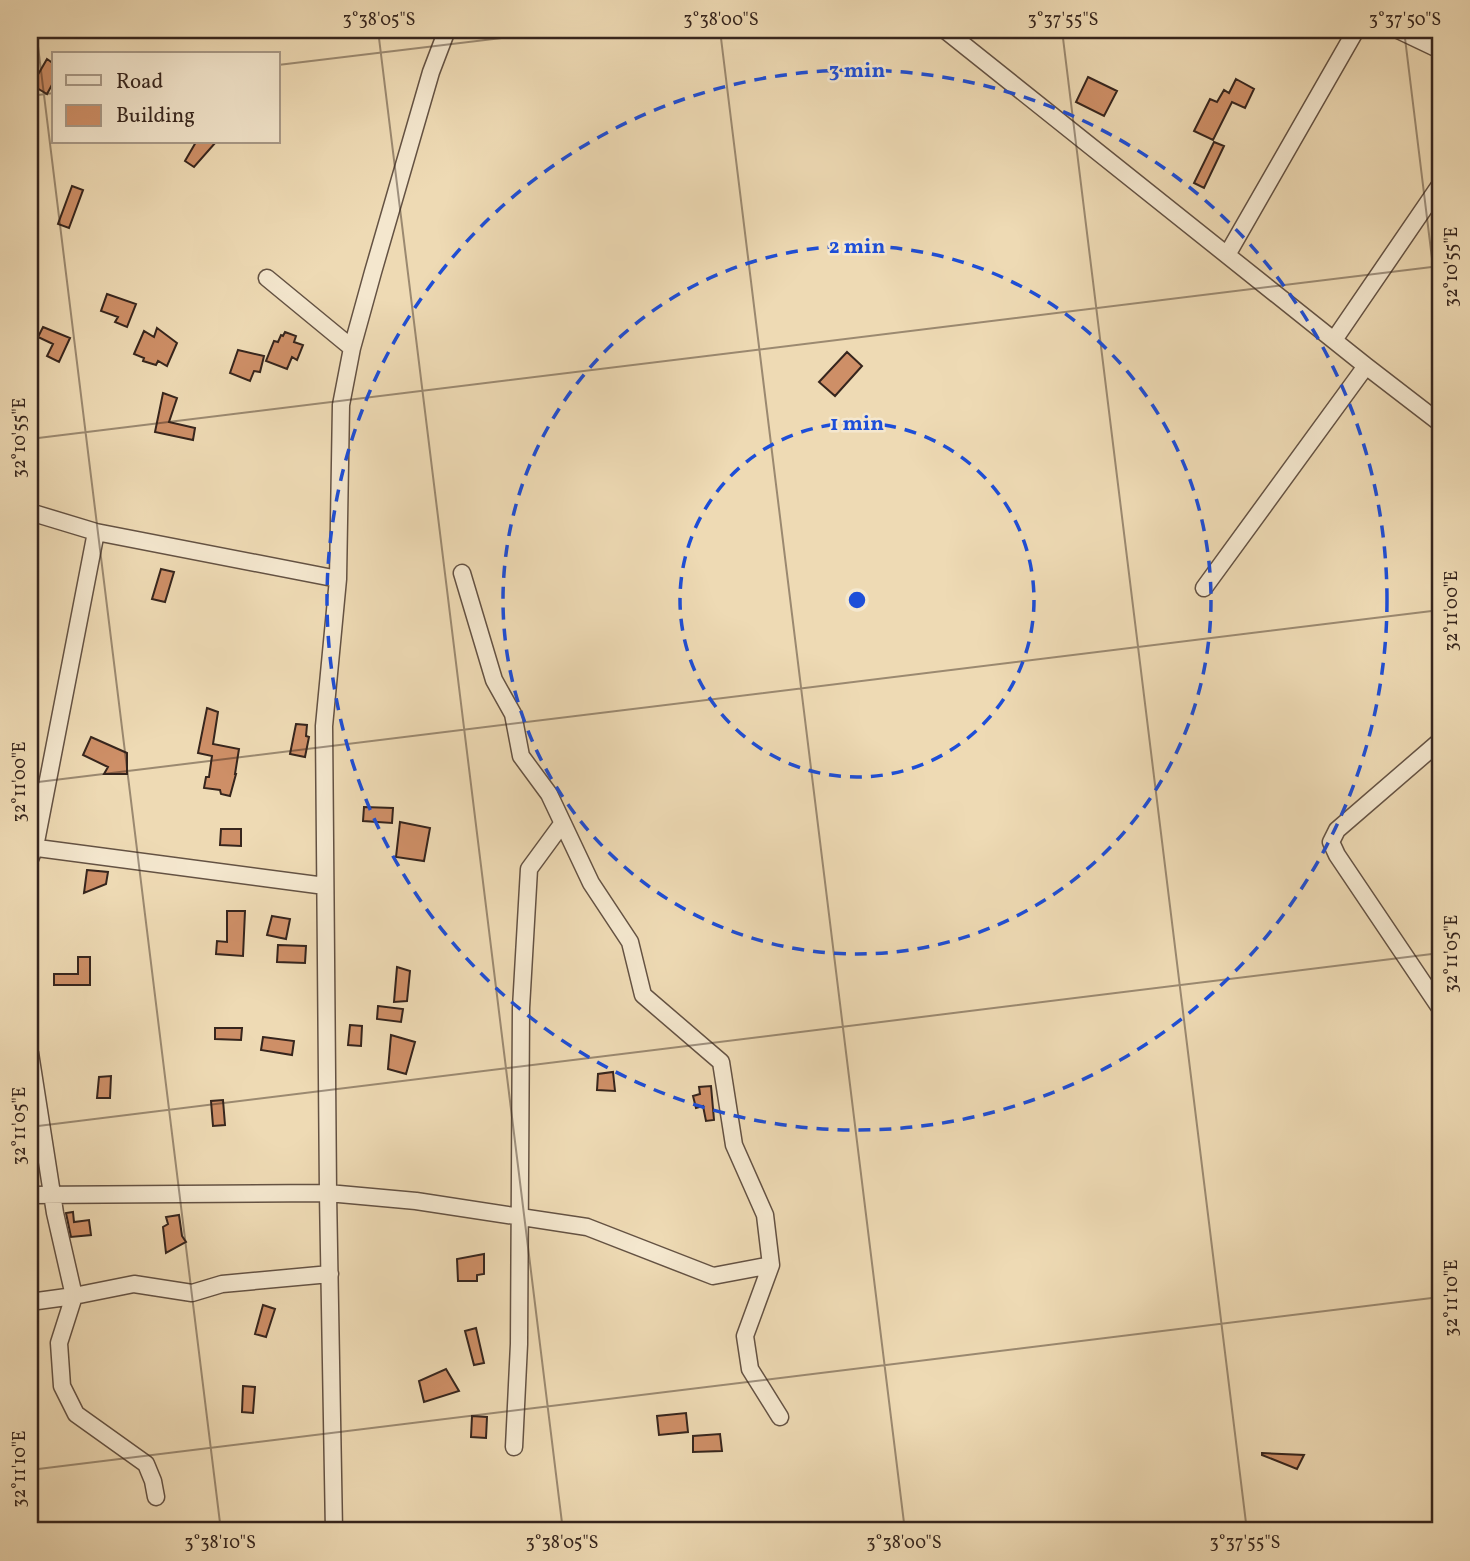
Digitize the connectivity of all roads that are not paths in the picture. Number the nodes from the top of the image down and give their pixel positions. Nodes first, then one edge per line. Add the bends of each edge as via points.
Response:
1 (447, 30) edge
2 (945, 30) edge
3 (1356, 30) edge
4 (1398, 30) edge
5 (1440, 50) edge
6 (1440, 185) edge
7 (1227, 255) junction
8 (267, 278) dead end
9 (1334, 341) junction
10 (352, 348) junction
11 (1366, 366) junction
12 (1440, 423) edge
13 (30, 512) edge
14 (96, 532) junction
15 (463, 573) dead end
16 (338, 579) junction
17 (1205, 588) dead end
18 (1440, 741) edge
19 (562, 824) junction
20 (31, 851) edge
21 (325, 886) junction
22 (1440, 1008) edge
23 (30, 1053) edge
24 (328, 1193) junction
25 (30, 1195) edge
26 (52, 1195) junction
27 (519, 1217) junction
28 (771, 1265) junction
29 (330, 1274) junction
30 (74, 1296) junction
31 (30, 1302) edge
32 (780, 1417) dead end
33 (514, 1447) dead end
34 (156, 1497) dead end
35 (334, 1531) edge

1 - 10 street via 430,72
2 - 7 street
3 - 7 street
4 - 5 street
6 - 9 street
7 - 9 street
8 - 10 street
9 - 11 street
10 - 16 street via 341,405
11 - 12 street
11 - 17 street
13 - 14 street
14 - 16 street
14 - 20 street
15 - 19 street via 494,680 513,714 521,757 549,794
16 - 21 street via 324,726
18 - 22 street via 1337,830 1331,842
19 - 27 street via 529,869 521,1008
19 - 28 street via 591,883 630,942 643,995 721,1062 734,1145 765,1215
20 - 21 street
21 - 24 street
23 - 26 street
24 - 26 street
24 - 27 street
24 - 29 street
25 - 26 street
26 - 30 street
27 - 28 street via 587,1227 713,1276
27 - 33 street
28 - 32 street via 745,1336 750,1369
29 - 30 street via 222,1284 192,1293 134,1284
29 - 35 street
30 - 31 street
30 - 34 street via 59,1343 62,1386 76,1414 146,1464

